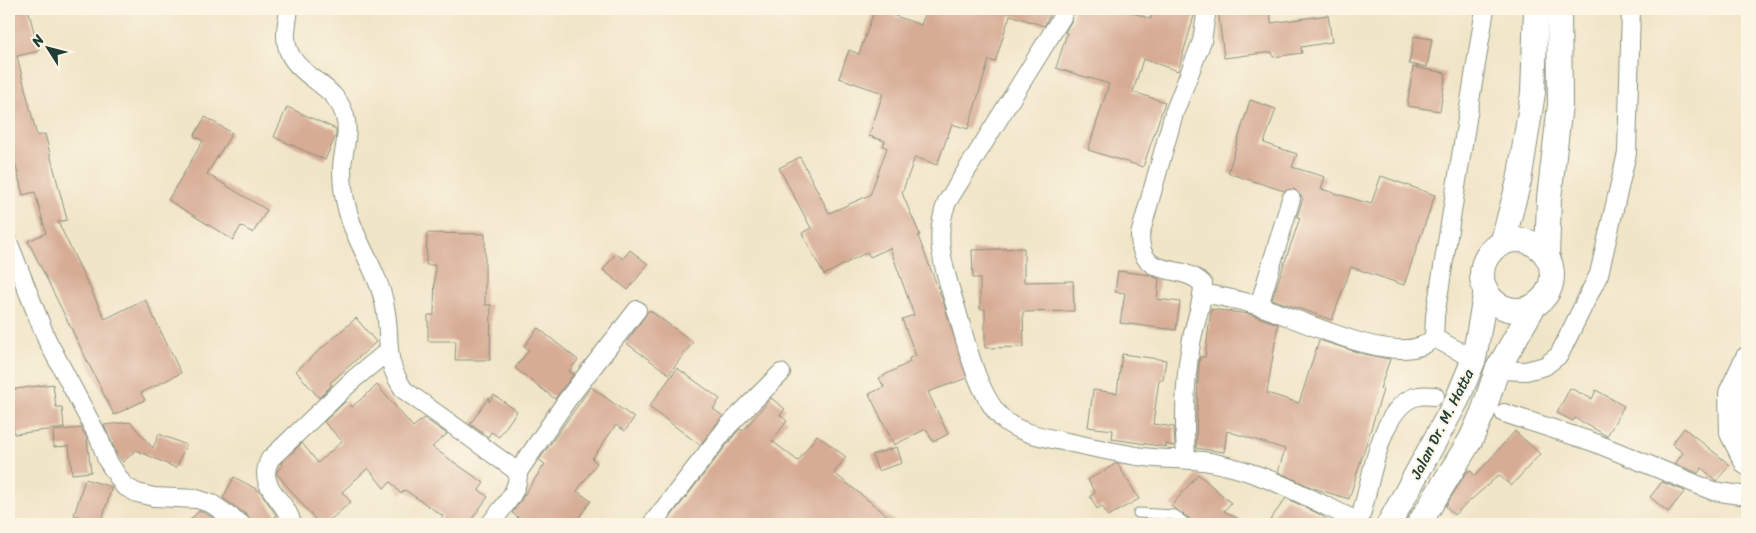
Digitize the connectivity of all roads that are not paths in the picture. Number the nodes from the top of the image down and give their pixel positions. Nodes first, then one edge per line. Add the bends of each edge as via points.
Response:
1 (289, 9) edge
2 (1064, 9) edge
3 (1207, 9) edge
4 (1485, 9) edge
5 (1536, 9) edge
6 (1560, 9) edge
7 (1631, 9) edge
8 (1291, 199) dead end
9 (9, 244) edge
10 (1502, 244) junction
11 (1547, 257) junction
12 (1486, 290) junction
13 (1203, 293) junction
14 (1259, 306) junction
15 (1534, 306) junction
16 (637, 310) dead end
17 (1434, 338) junction
18 (387, 352) junction
19 (1474, 358) junction
20 (1747, 359) edge
21 (1497, 370) junction
22 (781, 373) dead end
23 (1435, 396) dead end
24 (1504, 413) dead end
25 (1186, 459) junction
26 (1747, 463) edge
27 (518, 472) junction
28 (1747, 496) edge
29 (1138, 513) dead end
30 (1358, 523) edge
31 (241, 524) edge
32 (292, 524) edge
33 (490, 524) edge
34 (652, 524) edge
35 (1186, 524) edge
36 (1389, 524) edge
37 (1419, 524) edge

1 - 18 street via 288,51 308,76 334,93 341,104 346,122 342,168 346,205 385,307
2 - 25 street via 947,202 940,219 940,255 967,346 986,396 994,410 1007,422 1048,438 1137,456
3 - 13 street via 1202,41 1174,113 1140,235 1140,248 1146,258 1163,268 1195,277 1204,284
4 - 17 street
5 - 10 main road via 1533,93 1519,181
6 - 11 main road via 1560,105 1549,198
7 - 21 street via 1627,153 1599,274 1559,355 1545,366 1526,371
8 - 14 street
9 - 31 street via 46,340 100,440 107,460 124,486 154,497 197,499 212,504
10 - 11 main road via 1522,240 1541,249
10 - 12 main road via 1491,252 1484,264 1482,277
11 - 15 main road via 1552,279 1549,290
12 - 15 main road via 1494,301 1506,308 1520,310
12 - 19 main road, Jalan Dr. M. Hatta
13 - 14 street
13 - 25 street via 1187,375
14 - 17 street via 1374,346 1404,349 1422,346
15 - 21 main road, Jalan Dr. M. Hatta
16 - 27 street via 567,400
17 - 19 street
18 - 27 street via 395,377 404,390
18 - 32 street via 270,459 265,469 268,483
19 - 36 main road, Jalan Dr. M. Hatta via 1453,408
20 - 26 main road via 1731,393 1732,433
21 - 37 main road, Jalan Dr. M. Hatta via 1471,439
22 - 34 street via 728,426
23 - 30 street via 1418,396 1401,407 1386,425
24 - 28 street via 1593,442 1713,491
25 - 30 street via 1219,463 1251,473
27 - 33 street via 514,493
29 - 35 lane via 1176,515

